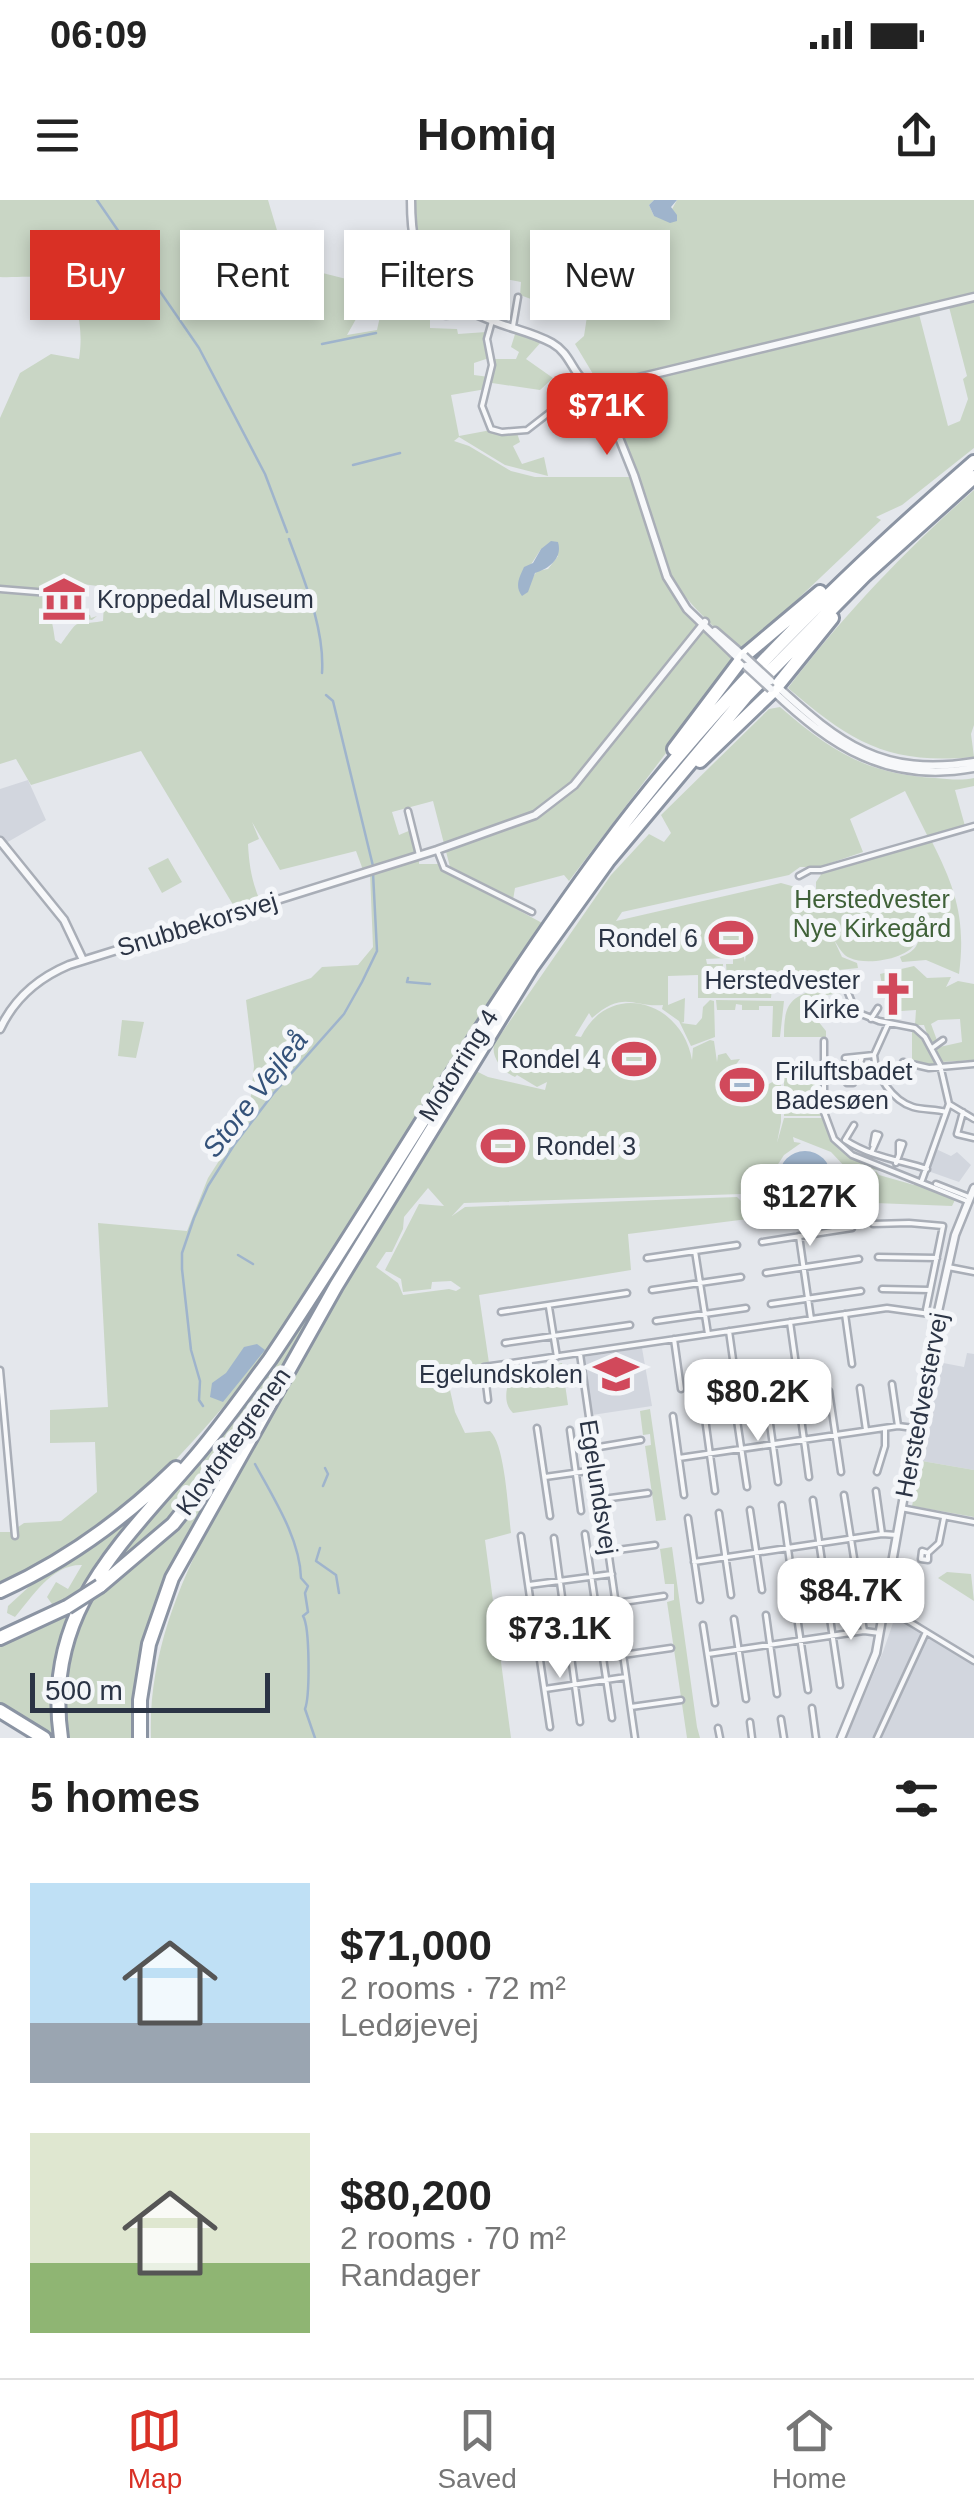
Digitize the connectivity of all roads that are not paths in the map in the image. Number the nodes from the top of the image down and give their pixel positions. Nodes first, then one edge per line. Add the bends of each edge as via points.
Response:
1 (411, 200) edge
2 (413, 230) edge
3 (518, 296) dead end
4 (974, 298) edge
5 (492, 320) joint
6 (512, 328) junction
7 (585, 385) junction
8 (600, 390) junction
9 (974, 462) edge
10 (974, 477) edge
11 (901, 541) junction
12 (877, 548) junction
13 (0, 589) edge
14 (54, 616) dead end
15 (703, 624) junction
16 (744, 661) junction
17 (773, 686) junction
18 (974, 765) edge
19 (408, 811) dead end
20 (974, 826) edge
21 (0, 841) edge
22 (437, 850) junction
23 (604, 850) junction
24 (419, 855) junction
25 (799, 876) dead end
26 (532, 912) dead end
27 (562, 923) junction
28 (83, 960) junction
29 (841, 976) dead end
30 (878, 1008) dead end
31 (871, 1019) junction
32 (888, 1024) junction
33 (0, 1030) edge
34 (943, 1040) dead end
35 (824, 1041) dead end
36 (932, 1048) junction
37 (874, 1055) junction
38 (862, 1056) junction
39 (846, 1058) dead end
40 (903, 1062) dead end
41 (974, 1064) edge
42 (940, 1066) junction
43 (847, 1083) dead end
44 (949, 1104) junction
45 (946, 1112) junction
46 (963, 1112) junction
47 (974, 1118) edge
48 (854, 1126) dead end
49 (974, 1138) edge
50 (874, 1146) dead end
51 (871, 1154) junction
52 (898, 1154) dead end
53 (896, 1163) junction
54 (927, 1169) junction
55 (922, 1180) junction
56 (974, 1188) edge
57 (971, 1200) edge
58 (873, 1224) dead end
59 (852, 1228) dead end
60 (799, 1236) junction
61 (762, 1242) dead end
62 (737, 1245) dead end
63 (695, 1251) junction
64 (878, 1256) dead end
65 (647, 1258) dead end
66 (936, 1258) junction
67 (859, 1259) dead end
68 (948, 1267) junction
69 (804, 1268) junction
70 (974, 1272) edge
71 (766, 1273) dead end
72 (741, 1277) dead end
73 (700, 1282) junction
74 (882, 1289) dead end
75 (652, 1290) dead end
76 (930, 1290) junction
77 (861, 1291) dead end
78 (627, 1294) dead end
79 (808, 1298) junction
80 (772, 1304) dead end
81 (549, 1305) junction
82 (746, 1308) dead end
83 (501, 1312) dead end
84 (925, 1312) junction
85 (704, 1314) junction
86 (845, 1314) junction
87 (938, 1315) junction
88 (812, 1319) junction
89 (656, 1320) dead end
90 (790, 1322) junction
91 (630, 1325) dead end
92 (729, 1331) junction
93 (308, 1334) junction
94 (708, 1334) junction
95 (554, 1336) junction
96 (674, 1339) junction
97 (505, 1343) dead end
98 (580, 1354) junction
99 (557, 1356) junction
100 (852, 1364) dead end
101 (0, 1370) edge
102 (797, 1372) dead end
103 (736, 1381) dead end
104 (892, 1384) dead end
105 (681, 1388) dead end
106 (860, 1388) dead end
107 (829, 1391) dead end
108 (798, 1396) dead end
109 (239, 1400) junction
110 (488, 1400) dead end
111 (766, 1402) dead end
112 (735, 1407) dead end
113 (704, 1411) dead end
114 (673, 1416) dead end
115 (898, 1426) junction
116 (537, 1428) dead end
117 (885, 1428) junction
118 (914, 1428) junction
119 (570, 1430) dead end
120 (866, 1430) junction
121 (836, 1435) junction
122 (642, 1440) dead end
123 (804, 1440) junction
124 (773, 1444) junction
125 (593, 1448) junction
126 (741, 1448) junction
127 (710, 1453) junction
128 (679, 1458) junction
129 (596, 1470) junction
130 (576, 1472) junction
131 (841, 1472) dead end
132 (878, 1472) dead end
133 (545, 1477) junction
134 (810, 1477) dead end
135 (778, 1482) dead end
136 (746, 1486) dead end
137 (716, 1490) dead end
138 (876, 1491) dead end
139 (648, 1493) dead end
140 (684, 1495) dead end
141 (844, 1495) dead end
142 (601, 1500) junction
143 (813, 1500) dead end
144 (782, 1504) dead end
145 (901, 1508) junction
146 (581, 1510) dead end
147 (750, 1510) dead end
148 (719, 1513) dead end
149 (550, 1516) dead end
150 (944, 1516) junction
151 (688, 1518) dead end
152 (974, 1522) edge
153 (585, 1534) dead end
154 (882, 1534) junction
155 (897, 1535) junction
156 (15, 1536) dead end
157 (522, 1536) dead end
158 (554, 1538) dead end
159 (851, 1539) junction
160 (820, 1544) junction
161 (655, 1545) dead end
162 (788, 1548) junction
163 (608, 1552) junction
164 (756, 1553) junction
165 (928, 1553) dead end
166 (726, 1558) junction
167 (694, 1562) junction
168 (612, 1574) junction
169 (592, 1576) junction
170 (856, 1576) dead end
171 (560, 1581) junction
172 (825, 1582) dead end
173 (529, 1585) junction
174 (793, 1585) dead end
175 (762, 1590) dead end
176 (0, 1591) edge
177 (731, 1594) dead end
178 (664, 1596) dead end
179 (700, 1600) dead end
180 (859, 1601) dead end
181 (616, 1603) junction
182 (828, 1606) dead end
183 (796, 1610) dead end
184 (884, 1610) junction
185 (596, 1615) dead end
186 (766, 1616) dead end
187 (565, 1619) dead end
188 (734, 1619) dead end
189 (534, 1625) dead end
190 (704, 1625) dead end
191 (864, 1631) junction
192 (926, 1632) junction
193 (880, 1633) junction
194 (833, 1635) junction
195 (0, 1638) edge
196 (600, 1638) dead end
197 (537, 1640) dead end
198 (801, 1640) junction
199 (569, 1642) dead end
200 (770, 1645) junction
201 (672, 1648) dead end
202 (739, 1650) junction
203 (708, 1654) junction
204 (623, 1655) junction
205 (974, 1661) edge
206 (626, 1677) junction
207 (607, 1680) junction
208 (576, 1684) junction
209 (840, 1685) dead end
210 (544, 1689) junction
211 (808, 1690) dead end
212 (777, 1694) dead end
213 (746, 1699) dead end
214 (680, 1700) dead end
215 (714, 1704) dead end
216 (631, 1707) junction
217 (812, 1708) dead end
218 (0, 1712) edge
219 (612, 1718) dead end
220 (781, 1719) dead end
221 (580, 1722) dead end
222 (750, 1722) dead end
223 (550, 1728) dead end
224 (718, 1728) dead end
225 (635, 1732) edge
226 (41, 1738) edge
227 (61, 1738) edge
228 (140, 1738) edge
229 (720, 1738) edge
230 (752, 1738) edge
231 (784, 1738) edge
232 (816, 1738) edge
233 (841, 1738) edge
234 (877, 1738) edge

1 - 2 street
3 - 6 street
4 - 8 street
5 - 6 street
5 - 7 street via 482,410 494,430 527,430
6 - 7 street via 560,348
7 - 8 street
8 - 15 street via 661,564
9 - 12 highway, Motorring 4
10 - 11 highway, Motorring 4
11 - 17 highway
11 - 27 highway, Motorring 4 via 722,724
12 - 16 highway
12 - 23 highway, Motorring 4 via 726,701
13 - 14 street via 49,593
15 - 16 street
15 - 22 street, Snubbekorsvej via 561,797 521,822
16 - 17 street, bridge
16 - 17 street, bridge
16 - 23 highway
17 - 18 street via 827,732 872,755 925,766
17 - 27 highway via 658,806
19 - 24 street
20 - 25 street
21 - 28 street via 64,920
22 - 24 street, Snubbekorsvej
22 - 26 street via 444,868
23 - 109 highway, Motorring 4
24 - 28 street, Snubbekorsvej
27 - 93 highway, Motorring 4
28 - 33 street, Snubbekorsvej via 30,987
29 - 31 street via 852,1008
30 - 31 street
31 - 32 street
32 - 36 street via 916,1028
32 - 37 street
34 - 36 street
35 - 55 street via 824,1112 834,1139 852,1154
36 - 42 street
37 - 38 street
37 - 45 street via 881,1077 902,1102
38 - 39 street
38 - 43 street via 853,1083
40 - 42 street
41 - 42 street
42 - 44 street
44 - 45 street
44 - 46 street
45 - 54 street
46 - 47 street
46 - 49 street via 957,1134
48 - 51 street via 845,1140
50 - 51 street
51 - 53 street
52 - 53 street
53 - 54 street
54 - 55 street
55 - 57 street
56 - 57 street, Herstedvestervej
57 - 68 street, Herstedvestervej
58 - 66 street via 943,1226
59 - 60 street
60 - 61 street
60 - 69 street
62 - 63 street
63 - 65 street
63 - 73 street
64 - 66 street
66 - 76 street
67 - 69 street
68 - 70 street
68 - 87 street, Herstedvestervej
69 - 71 street
69 - 79 street
72 - 73 street
73 - 75 street
73 - 85 street
74 - 76 street
76 - 84 street
77 - 79 street
78 - 81 street
79 - 80 street
79 - 88 street
81 - 83 street
81 - 95 street
82 - 85 street
84 - 86 street
84 - 87 street
85 - 89 street
85 - 94 street
86 - 88 street
86 - 100 street
87 - 118 street, Herstedvestervej
88 - 90 street
90 - 92 street
90 - 102 street
91 - 95 street
92 - 94 street
92 - 103 street
93 - 195 highway, Klovtoftegrenen, bridge via 245,1433 154,1542 100,1586
93 - 228 highway, Motorring 4 via 172,1578 149,1644
94 - 96 street
95 - 97 street
95 - 99 street
96 - 98 street
96 - 105 street
98 - 99 street
98 - 125 street, Egelundsvej
99 - 110 street via 484,1367
101 - 156 street
104 - 115 street
106 - 120 street
107 - 121 street
108 - 123 street
109 - 176 highway, Klovtoftegrenen via 114,1523
109 - 227 highway, Motorring 4 via 88,1588 64,1654
111 - 124 street
112 - 126 street
113 - 127 street
114 - 128 street
115 - 117 street
115 - 118 street
116 - 133 street
117 - 120 street
117 - 132 street
118 - 145 street, Herstedvestervej
119 - 130 street
120 - 121 street
121 - 123 street
121 - 131 street
122 - 125 street
123 - 124 street
123 - 134 street
124 - 126 street
124 - 135 street
125 - 129 street, Egelundsvej
126 - 127 street
126 - 136 street
127 - 128 street
127 - 137 street
128 - 140 street
129 - 130 street
129 - 142 street, Egelundsvej
130 - 133 street
130 - 146 street
133 - 149 street
138 - 154 street
139 - 142 street
141 - 159 street
142 - 163 street, Egelundsvej
143 - 160 street
144 - 162 street
145 - 150 street
145 - 155 street, Herstedvestervej
147 - 164 street
148 - 166 street
150 - 152 street
150 - 165 street via 939,1543
151 - 167 street
153 - 169 street
154 - 155 street
154 - 159 street
155 - 184 street, Herstedvestervej
157 - 173 street
158 - 171 street
159 - 160 street
159 - 170 street
160 - 162 street
160 - 172 street
161 - 163 street
162 - 164 street
162 - 174 street
163 - 168 street, Egelundsvej
164 - 166 street
164 - 175 street
166 - 167 street
166 - 177 street
167 - 179 street
168 - 169 street
168 - 181 street, Egelundsvej
169 - 171 street
169 - 185 street
171 - 173 street
171 - 187 street
173 - 189 street
178 - 181 street
180 - 191 street
181 - 204 street, Egelundsvej
182 - 194 street
183 - 198 street
184 - 192 street
184 - 193 street, Herstedvestervej
186 - 200 street
188 - 202 street
190 - 203 street
191 - 193 street
191 - 194 street
192 - 205 street
192 - 234 street
193 - 233 street, Herstedvestervej
194 - 198 street
194 - 209 street
196 - 207 street
197 - 210 street
198 - 200 street
198 - 211 street
199 - 208 street
200 - 202 street
200 - 212 street
201 - 204 street
202 - 203 street
202 - 213 street
203 - 215 street
204 - 206 street, Egelundsvej
206 - 207 street
206 - 216 street, Egelundsvej
207 - 208 street
207 - 219 street
208 - 210 street
208 - 221 street
210 - 223 street
214 - 216 street
216 - 225 street, Egelundsvej
217 - 232 street
218 - 226 highway
220 - 231 street
222 - 230 street
224 - 229 street

